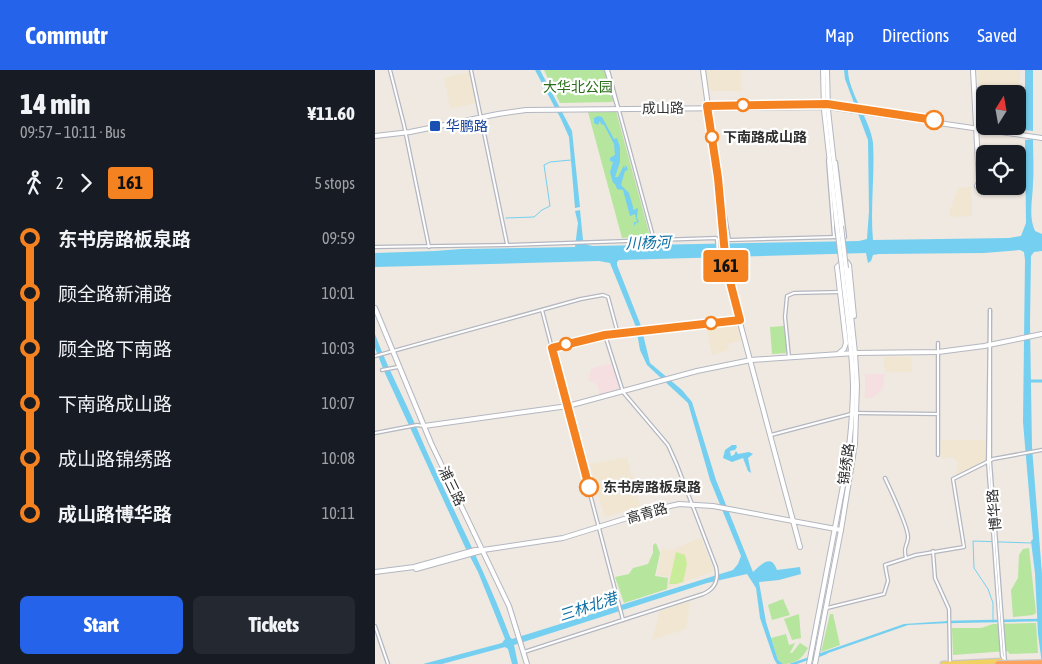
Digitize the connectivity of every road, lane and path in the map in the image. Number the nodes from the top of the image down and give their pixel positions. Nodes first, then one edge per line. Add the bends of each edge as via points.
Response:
1 (389, 70) edge
2 (471, 70) edge
3 (607, 70) edge
4 (703, 70) edge
5 (823, 70) edge
6 (827, 70) edge
7 (972, 70) edge
8 (826, 105) junction
9 (617, 107) junction
10 (708, 107) junction
11 (480, 116) junction
12 (976, 128) junction
13 (405, 132) junction
14 (375, 135) edge
15 (1026, 135) edge
16 (1042, 136) edge
17 (830, 150) junction
18 (719, 182) junction
19 (834, 237) junction
20 (654, 240) junction
21 (507, 245) junction
22 (429, 247) junction
23 (375, 248) edge
24 (718, 260) dead end
25 (844, 268) junction
26 (840, 292) junction
27 (375, 308) edge
28 (543, 310) junction
29 (740, 320) junction
30 (618, 334) junction
31 (1042, 334) edge
32 (605, 335) junction
33 (938, 343) dead end
34 (990, 345) junction
35 (855, 347) junction
36 (552, 348) junction
37 (392, 352) junction
38 (938, 352) junction
39 (853, 353) junction
40 (837, 354) junction
41 (376, 356) edge
42 (789, 358) junction
43 (751, 360) junction
44 (398, 367) junction
45 (382, 370) dead end
46 (623, 392) junction
47 (568, 406) junction
48 (854, 414) junction
49 (938, 414) junction
50 (424, 426) junction
51 (375, 433) edge
52 (771, 435) junction
53 (1042, 450) edge
54 (937, 455) dead end
55 (989, 461) junction
56 (885, 478) dead end
57 (692, 504) junction
58 (793, 521) junction
59 (599, 527) junction
60 (835, 529) junction
61 (841, 530) junction
62 (800, 547) dead end
63 (483, 550) junction
64 (933, 551) junction
65 (906, 558) junction
66 (375, 573) edge
67 (825, 608) junction
68 (623, 620) junction
69 (375, 626) edge
70 (524, 652) junction
71 (1041, 661) edge
72 (950, 663) edge
73 (1005, 663) edge
74 (388, 664) edge
75 (527, 664) edge
76 (809, 664) edge
77 (815, 664) edge
78 (943, 664) edge
79 (998, 664) edge

1 - 13 street
2 - 11 street
3 - 9 street
4 - 10 main road
5 - 8 main road, 锦绣路
6 - 8 main road, 锦绣路
7 - 12 main road
8 - 10 main road, 成山路
8 - 12 main road, 成山路
8 - 17 main road, 锦绣路
9 - 10 main road, 成山路
9 - 11 main road, 成山路 via 553,108
9 - 20 street
10 - 18 main road
11 - 13 main road, 成山路
11 - 21 street
12 - 12 main road via 977,186 979,182
13 - 14 main road, 成山路
13 - 22 street
15 - 16 main road, 成山路
17 - 19 street via 828,164
17 - 19 street via 836,164 845,236
17 - 25 main road, 锦绣路, bridge
18 - 19 street via 729,240
18 - 29 main road via 726,266
20 - 21 street
20 - 24 street via 716,238
21 - 22 street
22 - 23 street
25 - 35 main road, 锦绣路
25 - 39 main road, 锦绣路
26 - 35 main road, 锦绣路 via 837,267 844,261 849,265
26 - 40 main road, 锦绣路 via 847,343
26 - 42 street via 794,292 787,296 785,317
27 - 37 main road, 浦三路
28 - 30 street via 605,295
28 - 36 street
28 - 37 street
29 - 30 street
29 - 43 main road
30 - 32 street
31 - 34 main road
32 - 36 street
32 - 46 street
33 - 38 street
34 - 34 street, 博华路 via 990,310
34 - 38 main road
34 - 55 street, 博华路
35 - 39 main road, 锦绣路
36 - 47 street
37 - 41 street
37 - 44 main road, 浦三路
38 - 39 main road
38 - 49 street
39 - 40 main road
39 - 48 main road, 锦绣路
40 - 42 main road
42 - 43 main road
43 - 46 main road
43 - 52 main road
44 - 45 street
44 - 50 main road, 浦三路
46 - 47 main road
46 - 57 street via 668,445
47 - 50 main road
47 - 59 street
48 - 49 street
48 - 52 street
48 - 60 main road, 锦绣路
48 - 61 main road, 锦绣路 via 853,462
49 - 54 street
50 - 51 street
50 - 63 main road, 浦三路
52 - 58 main road
53 - 55 street
55 - 64 street via 953,479 964,547
55 - 73 street, 博华路
56 - 65 street via 908,536
57 - 58 main road, 高青路
57 - 59 main road, 高青路 via 660,508
57 - 68 street via 717,581 706,593
58 - 60 main road, 高青路
58 - 62 main road
59 - 63 main road, 高青路 via 563,538
59 - 68 street
60 - 61 main road, 高青路
60 - 76 main road, 锦绣路
61 - 67 main road, 锦绣路
63 - 66 main road, 高青路 via 423,568
63 - 70 main road, 浦三路 via 509,606
64 - 65 street
64 - 72 street via 935,578 948,607
65 - 67 street via 885,565 888,583 884,594
67 - 77 main road, 锦绣路
68 - 70 street
69 - 74 street
70 - 75 main road, 浦三路
71 - 73 main road
71 - 79 highway, bridge
72 - 73 main road
72 - 78 main road

